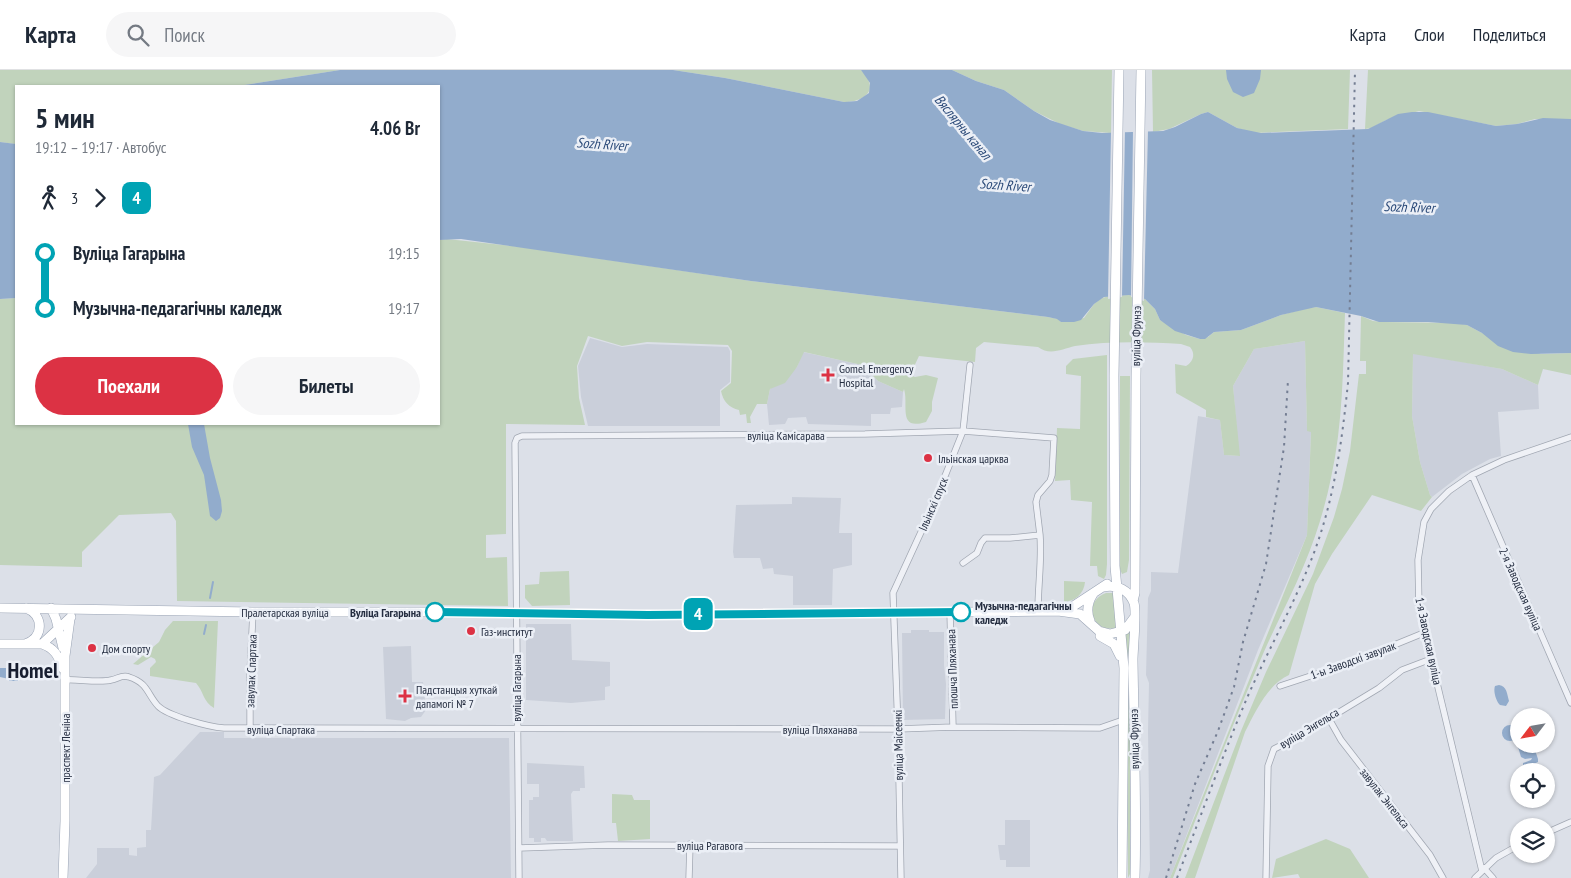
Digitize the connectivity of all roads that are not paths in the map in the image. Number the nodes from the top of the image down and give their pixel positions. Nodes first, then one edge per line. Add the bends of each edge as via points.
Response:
1 (1119, 70) edge
2 (1141, 70) edge
3 (970, 365) dead end
4 (963, 431) junction
5 (517, 438) joint
6 (1571, 438) edge
7 (1472, 475) junction
8 (1040, 535) junction
9 (963, 563) dead end
10 (1115, 566) junction
11 (1104, 587) junction
12 (1116, 587) junction
13 (1094, 593) junction
14 (1134, 601) junction
15 (0, 608) edge
16 (23, 608) junction
17 (51, 608) junction
18 (78, 610) junction
19 (893, 611) junction
20 (1038, 611) junction
21 (1058, 611) junction
22 (253, 612) junction
23 (950, 612) junction
24 (1068, 612) junction
25 (516, 614) junction
26 (1134, 618) junction
27 (70, 619) junction
28 (1092, 626) junction
29 (58, 628) junction
30 (1121, 632) junction
31 (1426, 632) junction
32 (0, 644) edge
33 (22, 644) junction
34 (42, 644) junction
35 (65, 656) junction
36 (1431, 659) junction
37 (1124, 668) junction
38 (64, 678) junction
39 (1280, 686) dead end
40 (1571, 703) edge
41 (1328, 717) junction
42 (1123, 720) junction
43 (953, 727) junction
44 (250, 729) junction
45 (898, 729) junction
46 (516, 730) junction
47 (1571, 822) edge
48 (1555, 829) edge
49 (690, 844) junction
50 (900, 846) junction
51 (519, 848) junction
52 (1510, 850) edge
53 (1483, 870) junction
54 (63, 878) edge
55 (519, 878) edge
56 (690, 878) edge
57 (900, 878) edge
58 (1122, 878) edge
59 (1135, 878) edge
60 (1266, 878) edge
61 (1443, 878) edge
62 (1475, 878) edge
63 (1493, 878) edge

1 - 10 main road, вуліца Фрунзэ via 1114,376
2 - 14 main road, вуліца Фрунзэ
3 - 4 street, Ільінскі спуск
4 - 5 street, вуліца Камісарава
4 - 8 street, вуліца Камісарава via 1054,438 1052,475 1036,502
4 - 19 street, Ільінскі спуск via 895,588
5 - 25 street, вуліца Гагарына
6 - 7 street, 1-я Заводская вуліца via 1504,460
7 - 31 street, 1-я Заводская вуліца via 1449,490 1424,522 1418,560 1419,608
7 - 40 street, 2-я Заводская вуліца
8 - 9 street via 985,538 977,553
8 - 20 street via 1042,556
10 - 11 main road via 1112,578
10 - 12 main road, вуліца Фрунзэ
11 - 12 main road
11 - 13 main road, Пралетарская вуліца
12 - 14 main road via 1124,590
12 - 30 main road, вуліца Фрунзэ
13 - 21 main road, Пралетарская вуліца via 1072,607
13 - 28 main road via 1087,606
14 - 26 main road, вуліца Фрунзэ
15 - 16 main road, Пралетарская вуліца
16 - 17 main road, Пралетарская вуліца
16 - 33 main road via 36,615 40,626 35,638
17 - 18 main road, Пралетарская вуліца
17 - 29 main road
18 - 22 main road, Пралетарская вуліца
18 - 27 main road
19 - 23 main road, Пралетарская вуліца
19 - 25 main road, Пралетарская вуліца
19 - 45 street, вуліца Маісеенкі
20 - 21 main road, Пралетарская вуліца
20 - 23 main road, Пралетарская вуліца
21 - 24 main road, Пралетарская вуліца
22 - 25 main road, Пралетарская вуліца
22 - 44 street, завулак Спартака
23 - 43 street, плошча Пляханава
24 - 28 main road, Пралетарская вуліца via 1080,614
24 - 37 main road, вуліца Фрунзэ via 1114,644
25 - 46 street, вуліца Гагарына
26 - 30 main road
26 - 59 main road, вуліца Фрунзэ
27 - 29 main road
27 - 35 main road, праспект Леніна
28 - 30 main road, Пралетарская вуліца via 1104,634
29 - 34 main road
29 - 35 main road
30 - 37 main road, вуліца Фрунзэ
31 - 36 street, 1-я Заводская вуліца
31 - 39 street, 1-ы Заводскі завулак via 1350,663
32 - 33 main road
33 - 34 main road
34 - 38 main road via 58,656
35 - 38 main road, праспект Леніна
36 - 41 street, вуліца Энгельса via 1402,670
36 - 53 street, 1-я Заводская вуліца
37 - 42 main road, вуліца Фрунзэ
38 - 44 street, вуліца Спартака via 111,681 127,676 142,683 166,712 208,726
38 - 54 main road, праспект Леніна
41 - 60 street, вуліца Энгельса via 1274,749 1268,766
41 - 61 street, завулак Энгельса via 1341,740 1430,855
42 - 43 street, вуліца Пляханава via 1100,728
42 - 58 main road, вуліца Фрунзэ
43 - 45 street, вуліца Пляханава
44 - 46 street, вуліца Спартака
45 - 46 street, вуліца Пляханава
45 - 50 street, вуліца Маісеенкі
46 - 51 street, вуліца Гагарына
47 - 48 street
49 - 50 street, вуліца Рагавога
49 - 51 street, вуліца Рагавога
49 - 56 street
50 - 57 street, вуліца Маісеенкі
51 - 55 street, вуліца Гагарына
52 - 53 street
53 - 62 street
53 - 63 street

